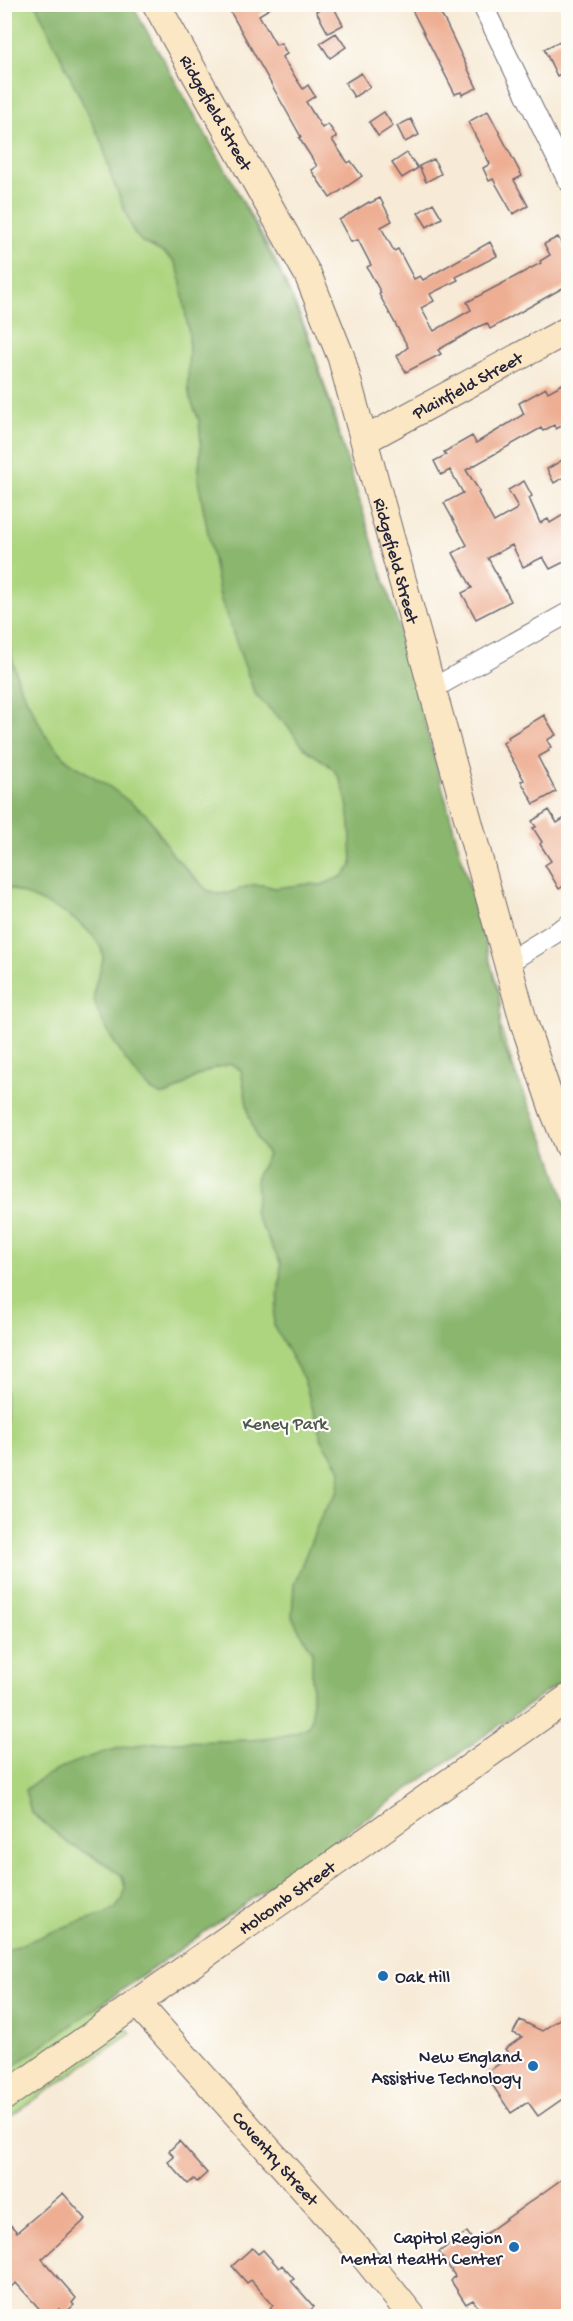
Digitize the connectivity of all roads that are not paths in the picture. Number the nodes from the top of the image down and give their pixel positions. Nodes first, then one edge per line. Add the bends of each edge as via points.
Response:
1 (156, 4) edge
2 (482, 4) edge
3 (568, 181) edge
4 (568, 330) edge
5 (365, 440) junction
6 (568, 613) edge
7 (432, 689) junction
8 (568, 925) edge
9 (507, 963) junction
10 (568, 1146) edge
11 (568, 1698) edge
12 (137, 2003) junction
13 (4, 2097) edge
14 (412, 2316) edge

1 - 5 street, Ridgefield Street via 308,275 341,357
2 - 3 street
4 - 5 street, Plainfield Street
5 - 7 street, Ridgefield Street
6 - 7 street
7 - 9 street, Ridgefield Street
8 - 9 street
9 - 10 street, Ridgefield Street via 527,1034
11 - 12 street, Holcomb Street
12 - 13 street, Holcomb Street
12 - 14 street, Coventry Street via 362,2254

